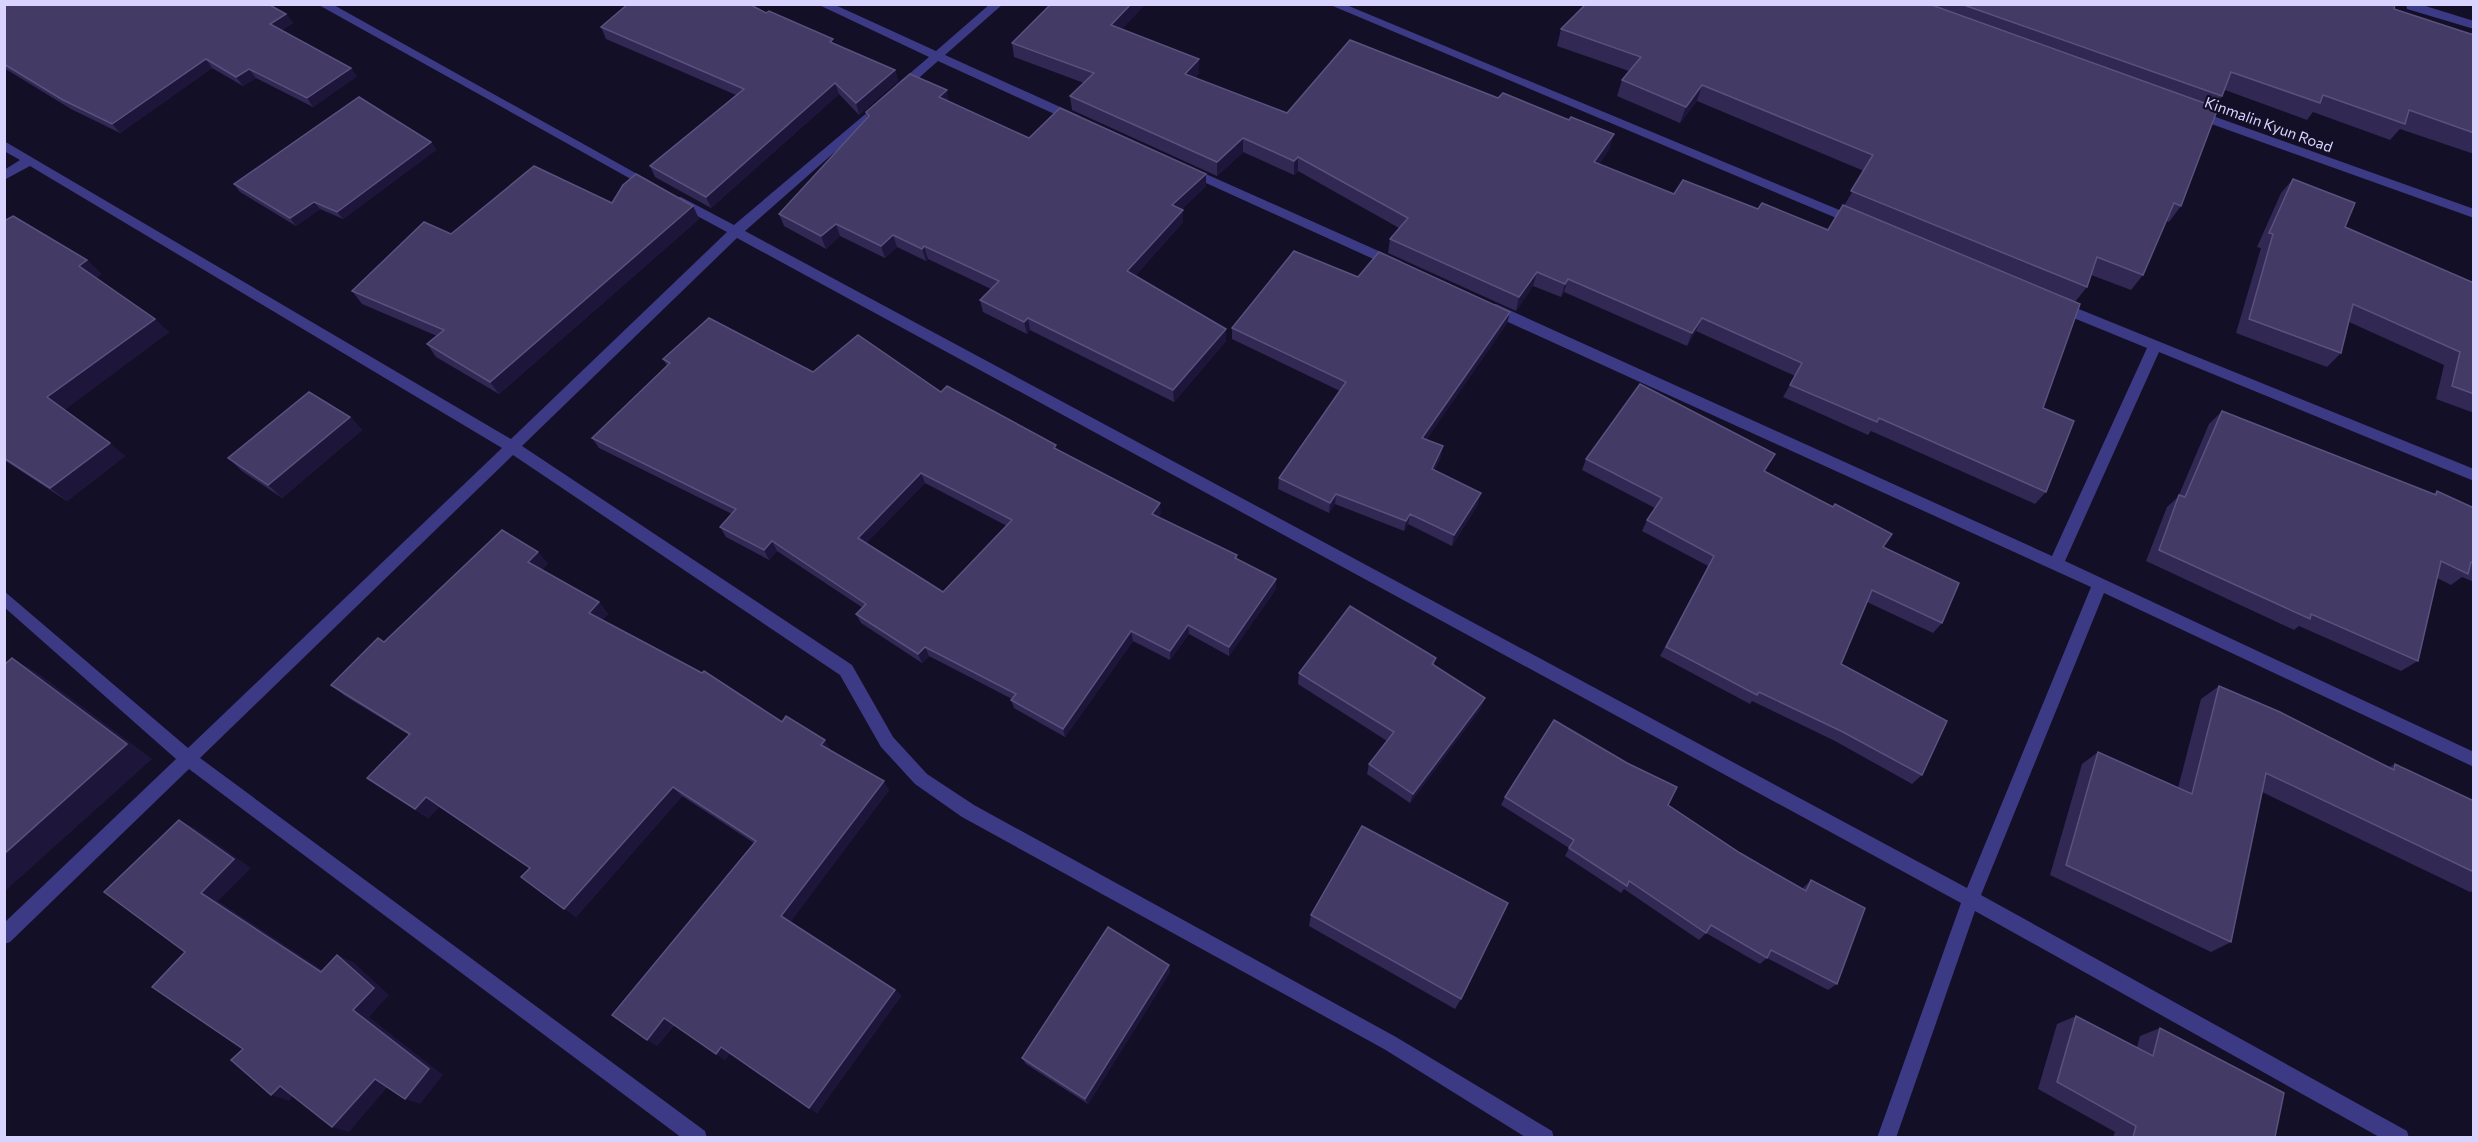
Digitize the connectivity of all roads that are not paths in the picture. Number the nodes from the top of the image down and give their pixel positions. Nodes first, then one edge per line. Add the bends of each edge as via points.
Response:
1 (322, 4) edge
2 (822, 4) edge
3 (998, 4) edge
4 (1333, 4) edge
5 (2411, 6) edge
6 (2474, 25) edge
7 (937, 56) junction
8 (2188, 111) edge
9 (1089, 125) edge
10 (4, 145) edge
11 (28, 161) junction
12 (1176, 165) edge
13 (4, 176) edge
14 (2474, 214) edge
15 (1870, 227) edge
16 (735, 232) junction
17 (1404, 268) edge
18 (2045, 300) edge
19 (1480, 303) edge
20 (2154, 345) junction
21 (512, 446) junction
22 (2474, 475) edge
23 (2056, 564) junction
24 (2100, 584) junction
25 (4, 597) edge
26 (2474, 759) edge
27 (189, 760) junction
28 (1971, 899) junction
29 (4, 936) edge
30 (698, 1137) edge
31 (1545, 1137) edge
32 (1886, 1137) edge
33 (2400, 1137) edge

1 - 16 street
2 - 7 street
3 - 7 street
4 - 15 street
5 - 6 street
7 - 9 street
7 - 16 street
8 - 14 street, Kinmalin Kyun Road
10 - 11 street
11 - 13 street
11 - 21 street
12 - 17 street
16 - 21 street
16 - 28 street
18 - 20 street
19 - 23 street
20 - 22 street
20 - 23 street
21 - 27 street
21 - 31 street via 846,670 887,742 921,779 968,811 1390,1043
23 - 24 street
24 - 26 street
24 - 28 street
25 - 27 street
27 - 29 street
27 - 30 street
28 - 32 street
28 - 33 street

